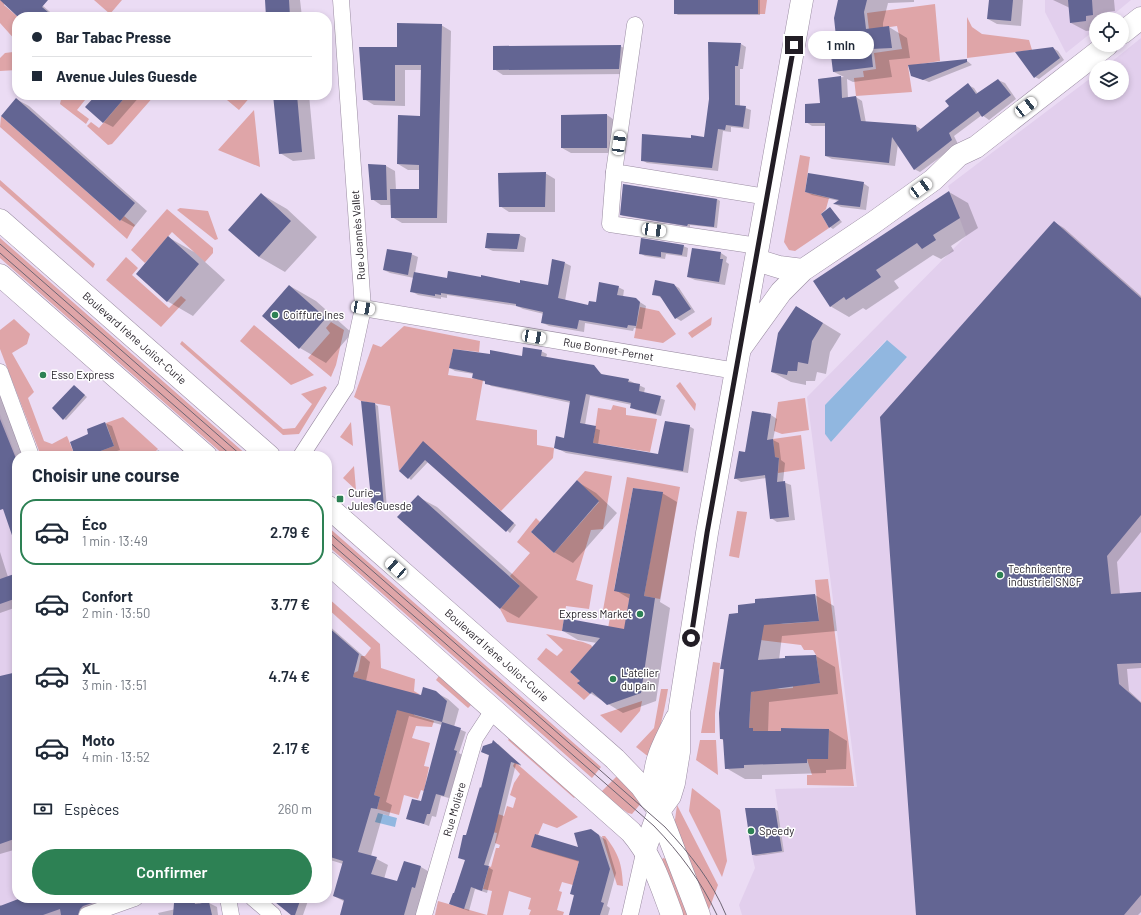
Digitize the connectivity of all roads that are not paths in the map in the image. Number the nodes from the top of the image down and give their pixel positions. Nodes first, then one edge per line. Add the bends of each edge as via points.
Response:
1 (341, 0) edge
2 (802, 0) edge
3 (1141, 18) edge
4 (635, 25) dead end
5 (1129, 28) edge
6 (1098, 52) edge
7 (614, 172) junction
8 (767, 197) junction
9 (0, 220) edge
10 (757, 253) junction
11 (803, 270) junction
12 (0, 275) edge
13 (752, 283) junction
14 (781, 292) junction
15 (363, 308) junction
16 (740, 350) junction
17 (736, 371) junction
18 (0, 372) edge
19 (29, 451) edge
20 (200, 451) edge
21 (263, 451) edge
22 (304, 451) edge
23 (332, 510) edge
24 (332, 566) edge
25 (494, 709) junction
26 (661, 824) junction
27 (645, 849) junction
28 (121, 903) edge
29 (229, 903) edge
30 (259, 903) edge
31 (87, 915) edge
32 (231, 915) edge
33 (273, 915) edge
34 (424, 915) edge
35 (630, 915) edge
36 (672, 915) edge
37 (699, 915) edge

1 - 15 street, Rue Joannès Vallet
2 - 8 main road
3 - 5 main road
4 - 7 street
6 - 11 main road via 976,147 959,155 933,180
7 - 8 street
7 - 10 street via 610,224
8 - 10 main road
9 - 21 main road, Boulevard Irène Joliot-Curie
10 - 11 main road via 779,267
10 - 13 main road
11 - 14 main road
12 - 20 main road
13 - 14 main road
13 - 16 main road
14 - 16 main road
15 - 17 street, Rue Bonnet-Pernet
15 - 22 street, Rue Joannès Vallet via 346,387
16 - 17 main road
17 - 26 main road via 679,713 679,752 674,783
18 - 19 street
23 - 26 main road, Boulevard Irène Joliot-Curie via 622,766 640,786
24 - 25 main road
25 - 27 main road via 631,832
25 - 34 street, Rue Molière via 475,738
26 - 27 main road
26 - 37 main road, Boulevard Irène Joliot-Curie
27 - 35 street
27 - 36 main road
28 - 31 street
29 - 32 street
30 - 33 street

